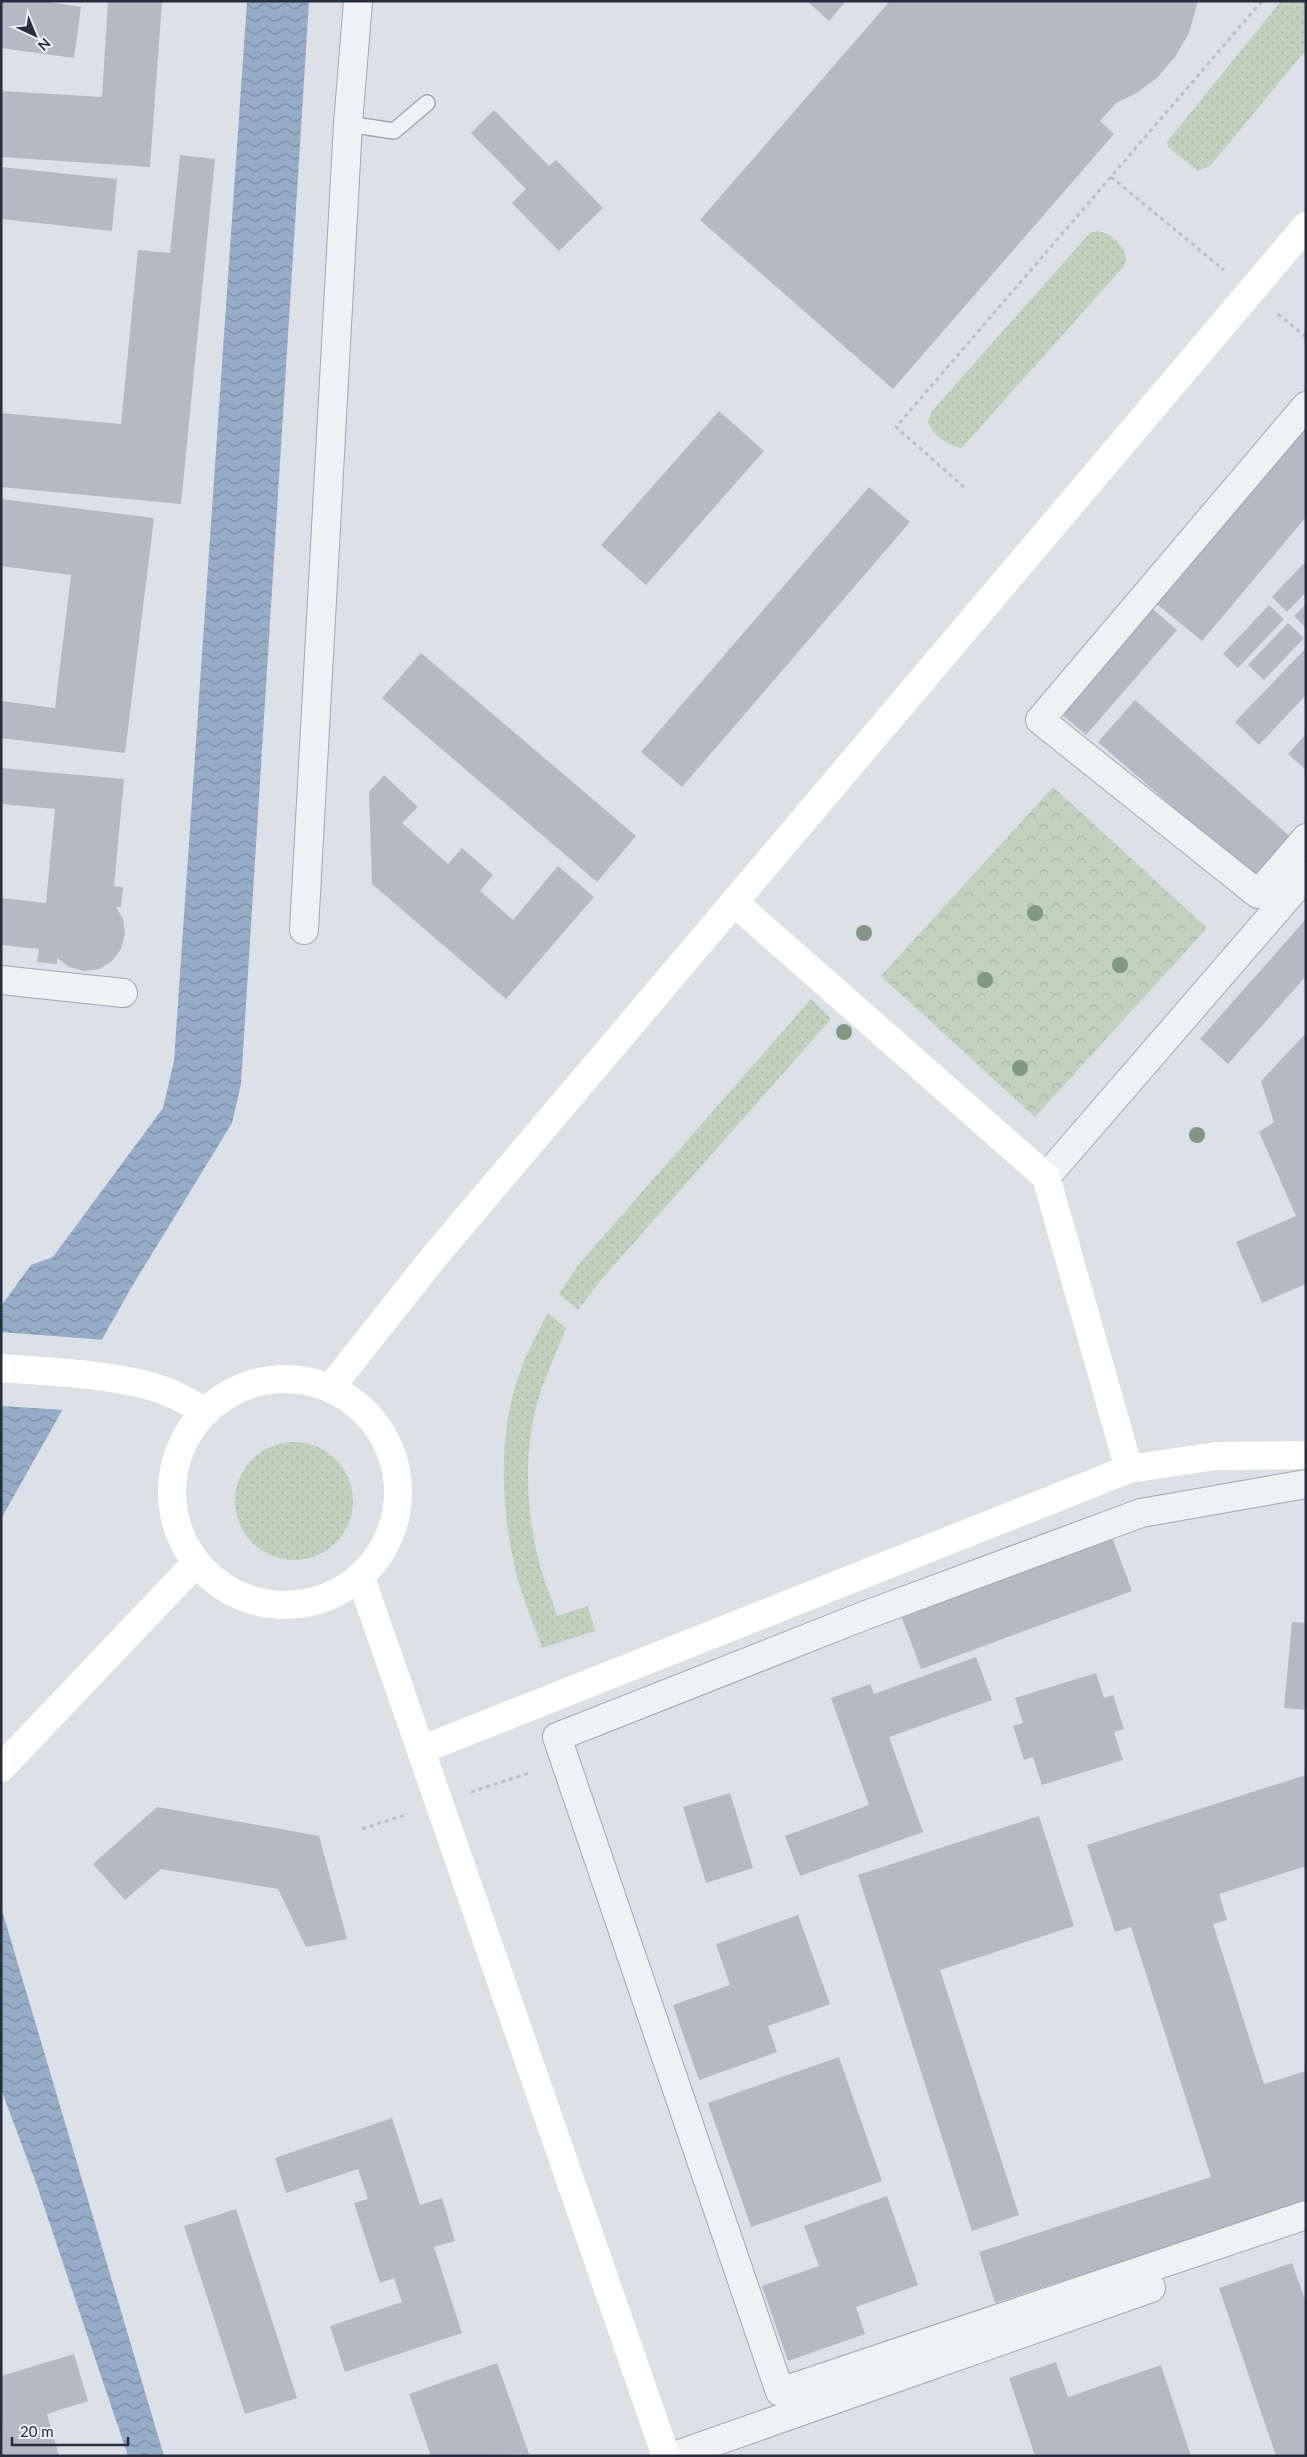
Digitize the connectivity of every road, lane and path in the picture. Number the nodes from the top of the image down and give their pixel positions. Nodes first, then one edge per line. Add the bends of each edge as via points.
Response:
1 (358, 1) edge
2 (1262, 1) edge
3 (427, 103) dead end
4 (348, 124) junction
5 (1111, 177) junction
6 (1306, 226) edge
7 (1177, 231) dead end
8 (1306, 406) edge
9 (964, 487) dead end
10 (1306, 838) edge
11 (1306, 876) edge
12 (735, 903) junction
13 (304, 930) dead end
14 (1, 980) edge
15 (123, 993) dead end
16 (1046, 1177) junction
17 (1, 1368) edge
18 (331, 1387) junction
19 (206, 1412) junction
20 (1306, 1454) edge
21 (1128, 1469) junction
22 (1306, 1484) edge
23 (196, 1563) junction
24 (361, 1578) junction
25 (421, 1750) junction
26 (1, 1768) edge
27 (1306, 2215) edge
28 (1151, 2288) dead end
29 (666, 2456) edge
30 (674, 2456) edge

1 - 4 street
2 - 5 path
3 - 4 lane via 394,131
4 - 13 street
5 - 7 path
5 - 9 path via 896,427
6 - 12 main road
8 - 10 street via 1040,720 1258,894
11 - 16 street
12 - 16 main road
12 - 18 main road via 434,1257
14 - 15 street
16 - 21 main road
17 - 19 main road via 103,1376 148,1385
18 - 19 main road via 293,1378 254,1382 219,1398
18 - 24 main road via 364,1408 387,1440 398,1477 398,1514 384,1548
19 - 23 main road via 192,1426 176,1458 171,1494 177,1531
20 - 21 main road via 1216,1456
21 - 25 main road
22 - 27 street via 1141,1513 866,1615 557,1737 780,2392
23 - 24 main road via 223,1588 256,1603 294,1606 329,1597
23 - 26 main road
24 - 25 main road
25 - 29 main road
28 - 30 street

